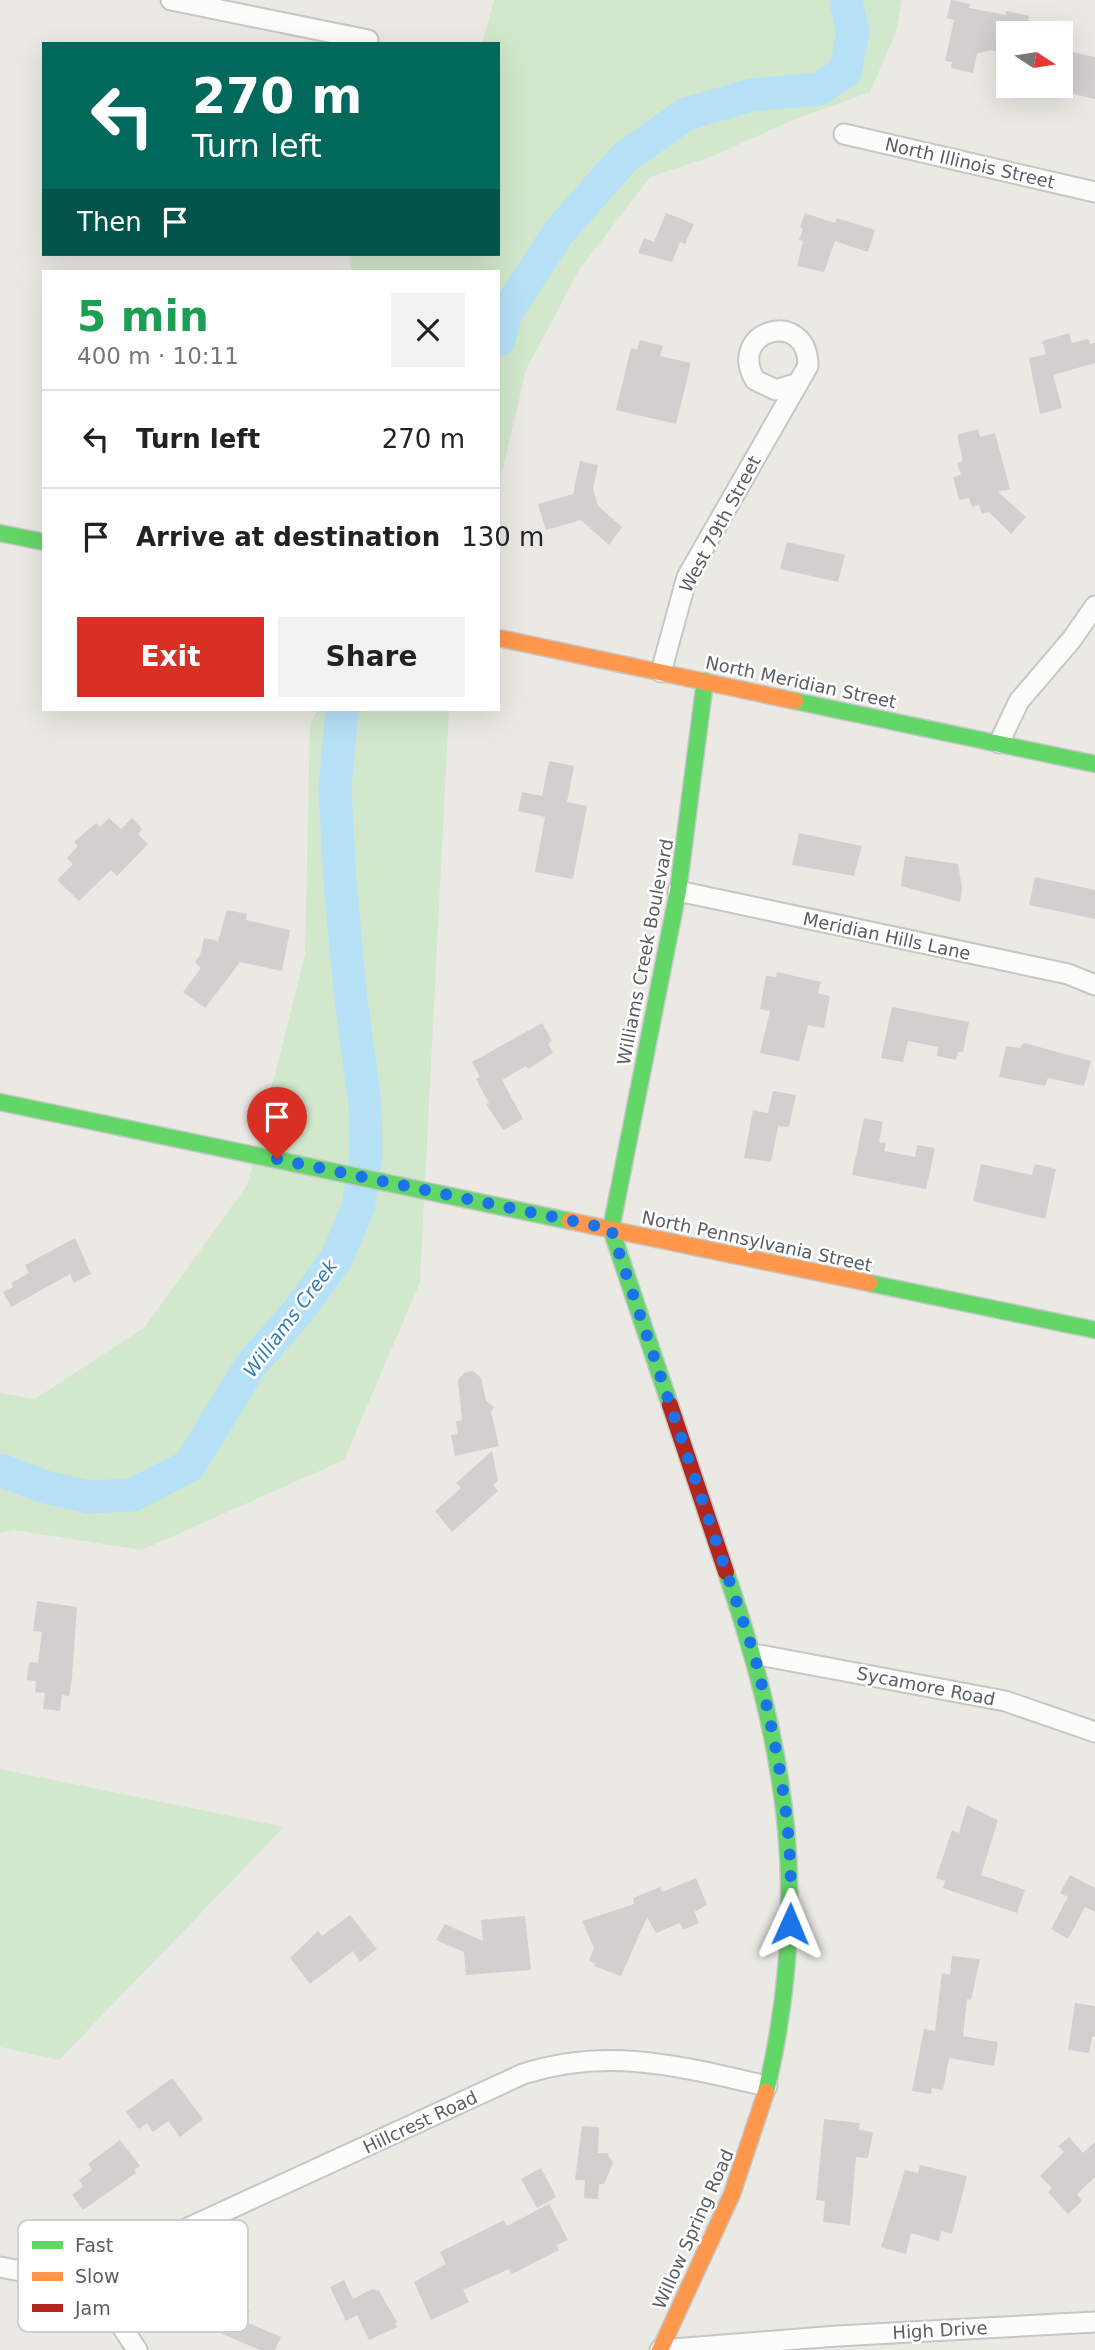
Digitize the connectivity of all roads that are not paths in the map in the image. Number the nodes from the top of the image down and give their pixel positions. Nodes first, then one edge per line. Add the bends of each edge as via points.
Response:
1 (171, 0) edge
2 (368, 40) dead end
3 (845, 134) dead end
4 (1095, 192) edge
5 (798, 383) dead end
6 (0, 533) edge
7 (42, 542) edge
8 (1095, 606) edge
9 (500, 638) edge
10 (661, 672) junction
11 (705, 681) junction
12 (999, 743) junction
13 (1095, 764) edge
14 (678, 891) junction
15 (1095, 985) edge
16 (0, 1102) edge
17 (611, 1229) junction
18 (1095, 1331) edge
19 (754, 1654) junction
20 (1095, 1732) edge
21 (767, 2085) junction
22 (205, 2220) edge
23 (0, 2267) edge
24 (18, 2270) edge
25 (1095, 2322) edge
26 (125, 2332) edge
27 (137, 2350) edge
28 (660, 2350) edge

1 - 2 street
3 - 4 street, North Illinois Street
5 - 10 street, West 79th Street via 687,577
6 - 7 street
8 - 12 street via 1019,701
9 - 10 street, North Meridian Street
10 - 11 street, North Meridian Street
11 - 12 street, North Meridian Street
11 - 14 street, Williams Creek Boulevard
12 - 13 street, North Meridian Street
14 - 15 street, Meridian Hills Lane via 1068,974
14 - 17 street, Williams Creek Boulevard
16 - 17 street, North Pennsylvania Street
17 - 18 street, North Pennsylvania Street
17 - 19 street, Willow Spring Road
19 - 20 street, Sycamore Road via 1005,1701
19 - 21 street, Willow Spring Road via 779,1763 791,1871 783,2011
21 - 22 street, Hillcrest Road via 629,2060 553,2064
21 - 28 street, Willow Spring Road via 729,2204
23 - 24 street
25 - 28 street, High Drive
26 - 27 street

